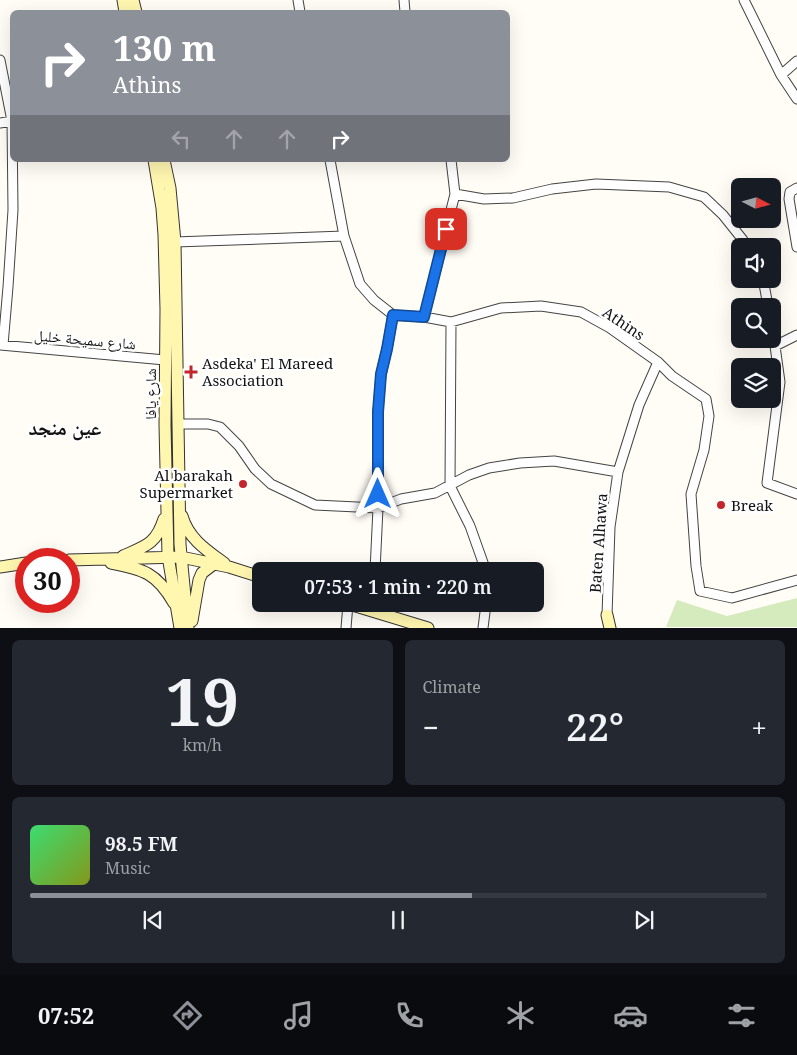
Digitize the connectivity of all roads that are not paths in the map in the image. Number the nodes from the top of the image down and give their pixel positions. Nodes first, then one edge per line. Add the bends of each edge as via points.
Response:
1 (744, 0) edge
2 (0, 60) edge
3 (797, 61) edge
4 (781, 75) junction
5 (797, 99) edge
6 (10, 111) edge
7 (12, 162) edge
8 (154, 162) edge
9 (164, 162) edge
10 (330, 162) edge
11 (451, 162) edge
12 (797, 188) edge
13 (455, 194) junction
14 (344, 236) junction
15 (741, 238) edge
16 (175, 242) junction
17 (797, 247) edge
18 (393, 315) junction
19 (424, 317) junction
20 (452, 322) junction
21 (797, 335) edge
22 (781, 343) edge
23 (1, 345) edge
24 (775, 348) edge
25 (165, 360) junction
26 (658, 362) junction
27 (178, 424) junction
28 (618, 472) junction
29 (450, 486) junction
30 (797, 494) edge
31 (180, 507) junction
32 (378, 508) junction
33 (167, 513) junction
34 (168, 556) junction
35 (181, 557) junction
36 (118, 558) junction
37 (80, 559) edge
38 (84, 559) junction
39 (0, 562) edge
40 (375, 562) edge
41 (483, 562) edge
42 (15, 563) edge
43 (215, 564) junction
44 (15, 565) edge
45 (0, 567) edge
46 (229, 567) junction
47 (252, 573) edge
48 (797, 580) edge
49 (177, 608) junction
50 (347, 612) edge
51 (385, 612) edge
52 (485, 612) edge
53 (607, 615) junction
54 (180, 628) edge
55 (190, 628) edge
56 (346, 628) edge
57 (428, 628) edge
58 (483, 628) edge
59 (606, 628) edge
60 (610, 628) edge

1 - 4 street
2 - 6 street, شارع سميحة خليل
3 - 4 street
4 - 5 street
7 - 23 street, شارع سميحة خليل via 13,210
8 - 25 main road, شارع يافا via 164,235
9 - 16 main road, شارع يافا
10 - 14 street
11 - 13 street
12 - 17 street via 790,192 789,199
13 - 15 street via 484,199 513,198 552,188 596,184 669,187 704,197
13 - 19 street
14 - 16 street
14 - 18 street via 360,284
16 - 27 main road, شارع يافا
18 - 19 street, Athins
18 - 32 street via 380,383
19 - 20 street, Athins
20 - 26 street, Athins via 501,308 541,306 582,312
20 - 29 street
21 - 22 street
23 - 25 street, شارع سميحة خليل
24 - 30 street via 780,382 767,483
25 - 33 main road, شارع يافا
26 - 28 street, Baten Alhawa via 639,405
26 - 48 street, Athins via 672,376 706,399 709,416 704,450 691,494 700,591 732,598
27 - 31 main road, شارع يافا
27 - 32 street via 220,427 271,484 315,506
28 - 29 street via 554,461 520,463 468,475
28 - 53 street, Baten Alhawa via 610,527
29 - 32 street
29 - 41 street via 470,526
31 - 35 main road, شارع يافا
31 - 46 main road via 193,538
32 - 40 street
33 - 34 main road, شارع يافا
33 - 36 main road via 155,539
34 - 35 main road
34 - 36 main road
34 - 49 main road, شارع يافا
35 - 43 main road
35 - 55 main road, شارع يافا
36 - 38 main road
37 - 38 main road
38 - 49 main road via 146,572 161,584
39 - 42 main road
43 - 46 main road
43 - 55 main road via 202,573 199,580
44 - 45 main road
46 - 47 main road
49 - 54 main road, شارع يافا
50 - 56 street
51 - 57 main road
52 - 58 street
53 - 59 main road
53 - 60 main road

